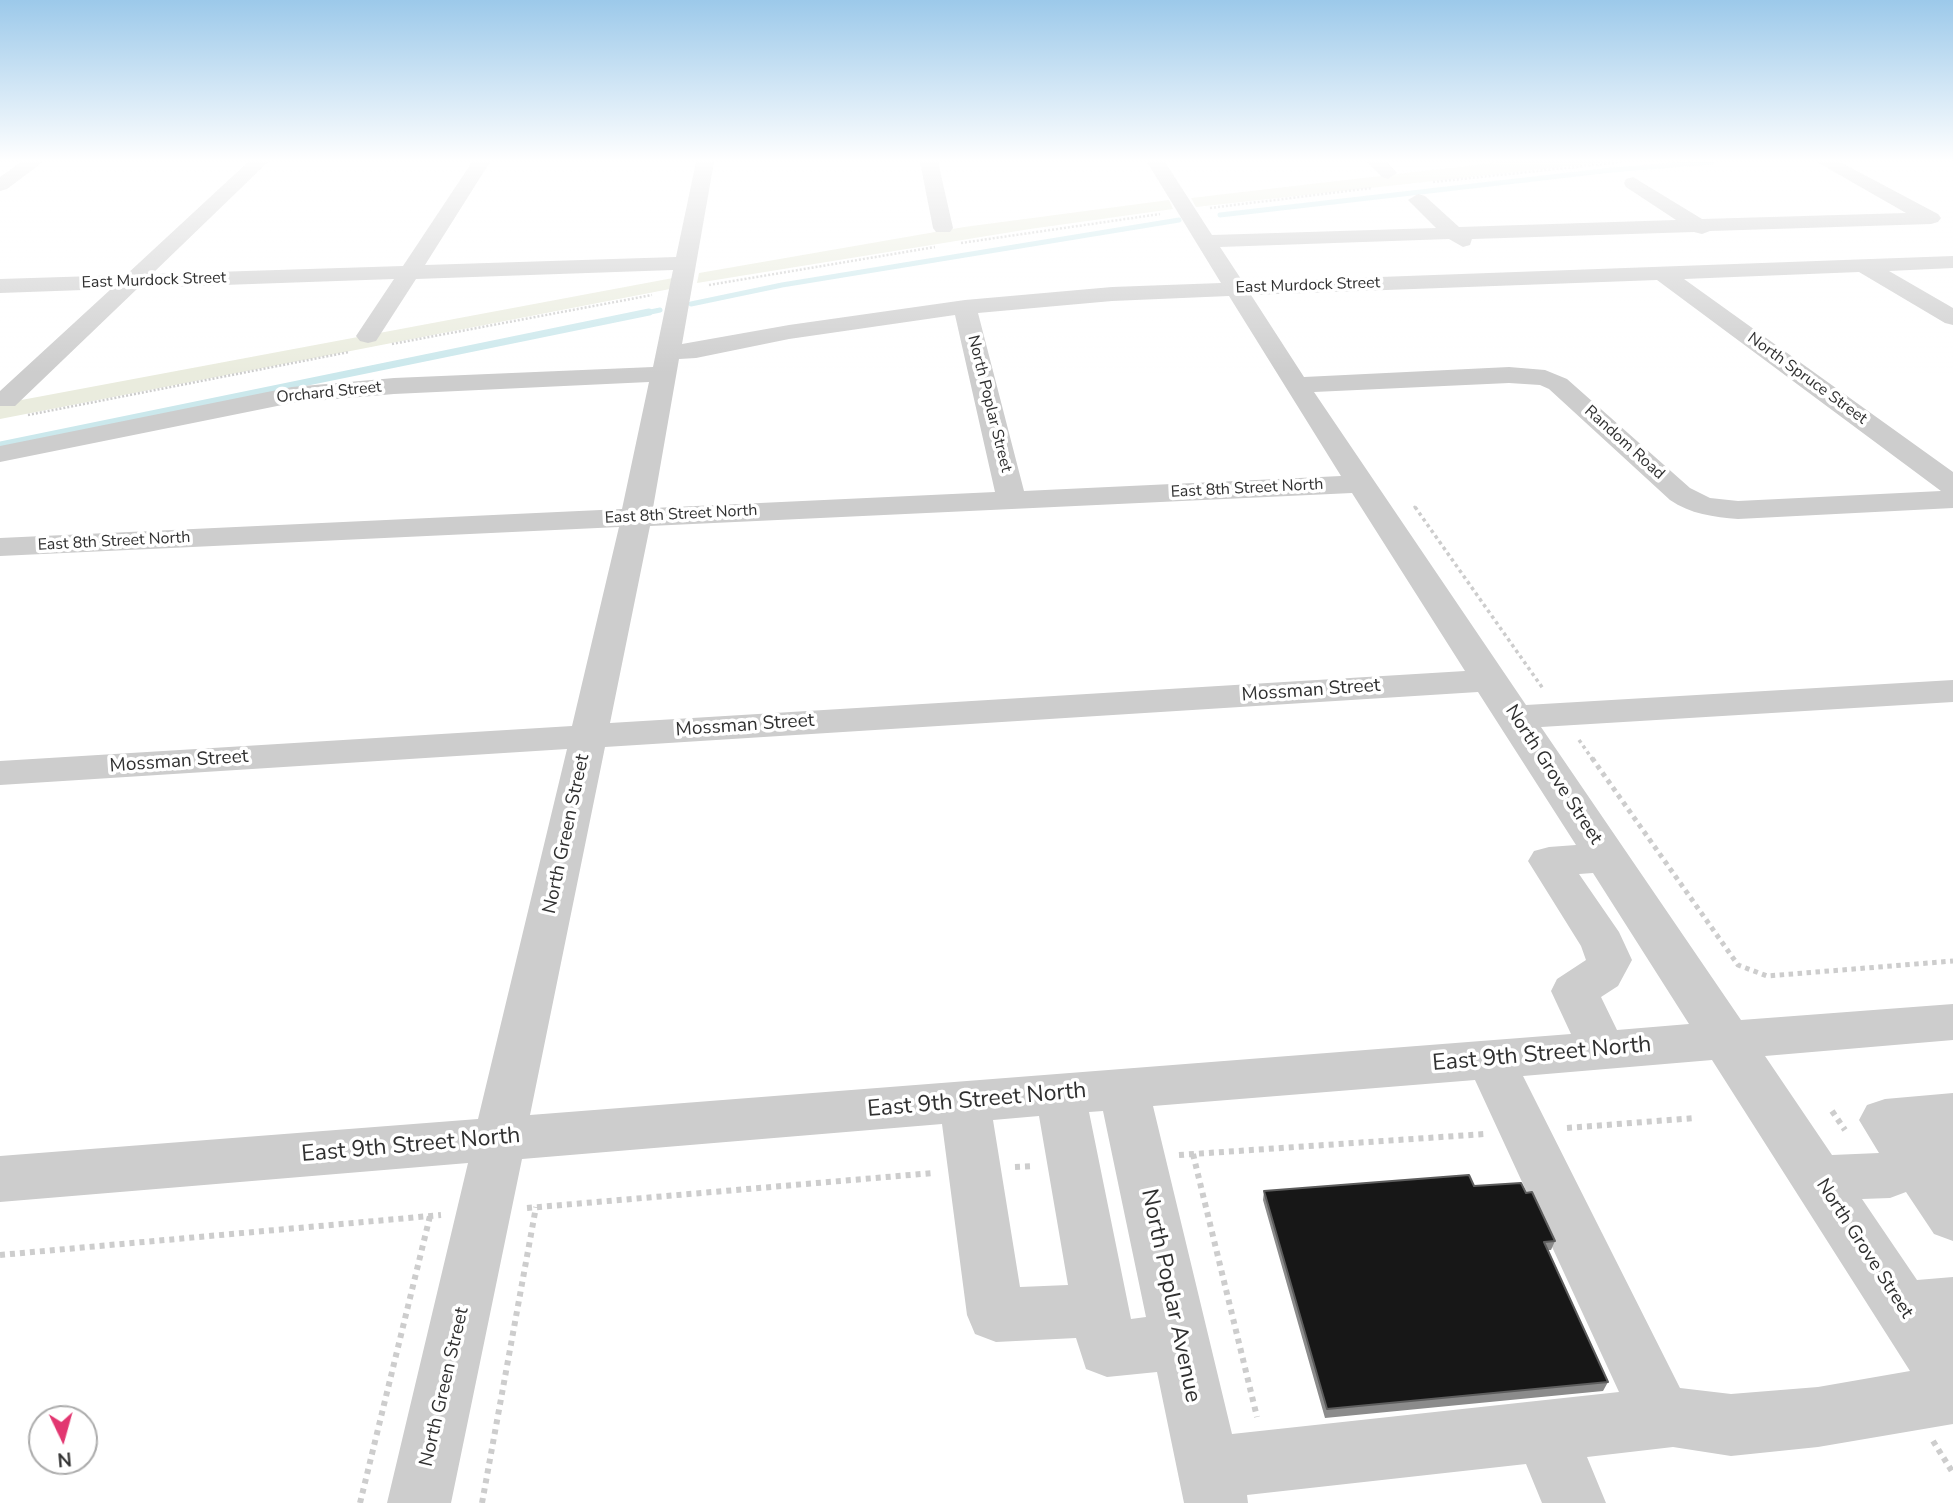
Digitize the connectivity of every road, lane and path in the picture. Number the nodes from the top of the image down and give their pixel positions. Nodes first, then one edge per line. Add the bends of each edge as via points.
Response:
1 (184, 232) edge
2 (436, 232) edge
3 (691, 232) edge
4 (1034, 232) edge
5 (1211, 232) edge
6 (1211, 232) edge
7 (1480, 232) edge
8 (1708, 232) edge
9 (1454, 233) junction
10 (1217, 241) junction
11 (958, 243) dead end
12 (935, 247) dead end
13 (1953, 262) edge
14 (1863, 265) junction
15 (1767, 269) junction
16 (411, 272) junction
17 (1662, 273) junction
18 (682, 276) junction
19 (1504, 279) junction
20 (131, 282) junction
21 (0, 286) edge
22 (1238, 289) junction
23 (965, 307) junction
24 (1953, 318) edge
25 (368, 336) dead end
26 (392, 344) dead end
27 (352, 351) dead end
28 (664, 363) junction
29 (1296, 384) junction
30 (6, 400) dead end
31 (62, 408) dead end
32 (0, 454) edge
33 (1361, 484) junction
34 (1953, 486) edge
35 (1409, 498) dead end
36 (1953, 499) edge
37 (1012, 500) junction
38 (635, 517) junction
39 (0, 547) edge
40 (1490, 680) junction
41 (1953, 691) edge
42 (1561, 714) junction
43 (1515, 717) junction
44 (588, 736) junction
45 (0, 773) edge
46 (1607, 858) junction
47 (1953, 961) edge
48 (1946, 1032) edge
49 (1727, 1040) junction
50 (1604, 1050) junction
51 (1490, 1059) junction
52 (1124, 1089) junction
53 (1060, 1094) junction
54 (965, 1102) junction
55 (1953, 1114) edge
56 (1695, 1118) dead end
57 (1525, 1131) junction
58 (500, 1139) junction
59 (1166, 1156) junction
60 (1934, 1157) edge
61 (1074, 1163) junction
62 (973, 1171) junction
63 (0, 1179) edge
64 (1818, 1179) junction
65 (483, 1211) junction
66 (1953, 1217) edge
67 (0, 1255) edge
68 (1928, 1306) edge
69 (1101, 1310) junction
70 (1180, 1342) junction
71 (1953, 1385) edge
72 (1953, 1394) edge
73 (1663, 1418) junction
74 (1544, 1430) junction
75 (1269, 1462) junction
76 (1212, 1486) edge
77 (360, 1503) edge
78 (419, 1503) edge
79 (482, 1503) edge
80 (1574, 1503) edge

1 - 20 street
2 - 16 street
3 - 18 street, North Green Street
4 - 11 path
5 - 10 street, North Grove Street
6 - 10 path
7 - 9 street
8 - 15 street
9 - 10 street
9 - 19 street
10 - 22 street, North Grove Street
12 - 18 path
13 - 14 street, East Murdock Street
14 - 15 street, East Murdock Street
14 - 24 street
15 - 17 street, East Murdock Street
16 - 18 street, East Murdock Street
16 - 20 street, East Murdock Street
16 - 25 street
17 - 19 street, East Murdock Street
17 - 34 street, North Spruce Street
18 - 26 path
18 - 28 street, North Green Street
19 - 22 street, East Murdock Street
20 - 21 street, East Murdock Street
20 - 30 street
22 - 23 street, East Murdock Street
22 - 29 street, North Grove Street
23 - 28 street, East Murdock Street via 789,332 696,351
23 - 37 street, North Poplar Street
27 - 31 path
28 - 32 street, Orchard Street via 292,395
28 - 38 street, North Green Street
29 - 33 street, North Grove Street
29 - 36 street, Random Road via 1509,375 1545,378 1558,384 1690,502 1712,508
33 - 37 street, East 8th Street North
33 - 40 street, North Grove Street
35 - 42 path
37 - 38 street, East 8th Street North
38 - 39 street, East 8th Street North
38 - 44 street, North Green Street
40 - 43 street, North Grove Street
40 - 44 street, Mossman Street
41 - 42 street
42 - 43 street
42 - 47 path via 1738,965 1767,976
43 - 46 street, North Grove Street
44 - 45 street, Mossman Street
44 - 58 street, North Green Street
46 - 49 street, North Grove Street
46 - 50 street via 1549,861 1609,960 1602,974 1574,990
48 - 49 street, East 9th Street North
49 - 50 street, East 9th Street North
49 - 64 street, North Grove Street
50 - 51 street, East 9th Street North
51 - 52 street, East 9th Street North
51 - 57 street
52 - 53 street, East 9th Street North
52 - 59 street, North Poplar Avenue
53 - 54 street, East 9th Street North
53 - 61 street
54 - 58 street, East 9th Street North
54 - 62 street
55 - 60 street via 1885,1119
56 - 57 path
57 - 59 path
57 - 73 street
58 - 63 street, East 9th Street North
58 - 65 street, North Green Street
59 - 70 street, North Poplar Avenue
59 - 75 path
60 - 64 street via 1890,1175
60 - 66 street
61 - 62 path
61 - 69 street
62 - 65 path
62 - 69 street via 996,1315
64 - 68 street, North Grove Street
65 - 67 path
65 - 77 path
65 - 78 street, North Green Street
65 - 79 path
68 - 71 street, North Grove Street
69 - 70 street via 1107,1349
70 - 76 street, North Poplar Avenue
72 - 73 street via 1818,1417 1731,1425
73 - 74 street
74 - 75 street
74 - 80 street
75 - 76 street

